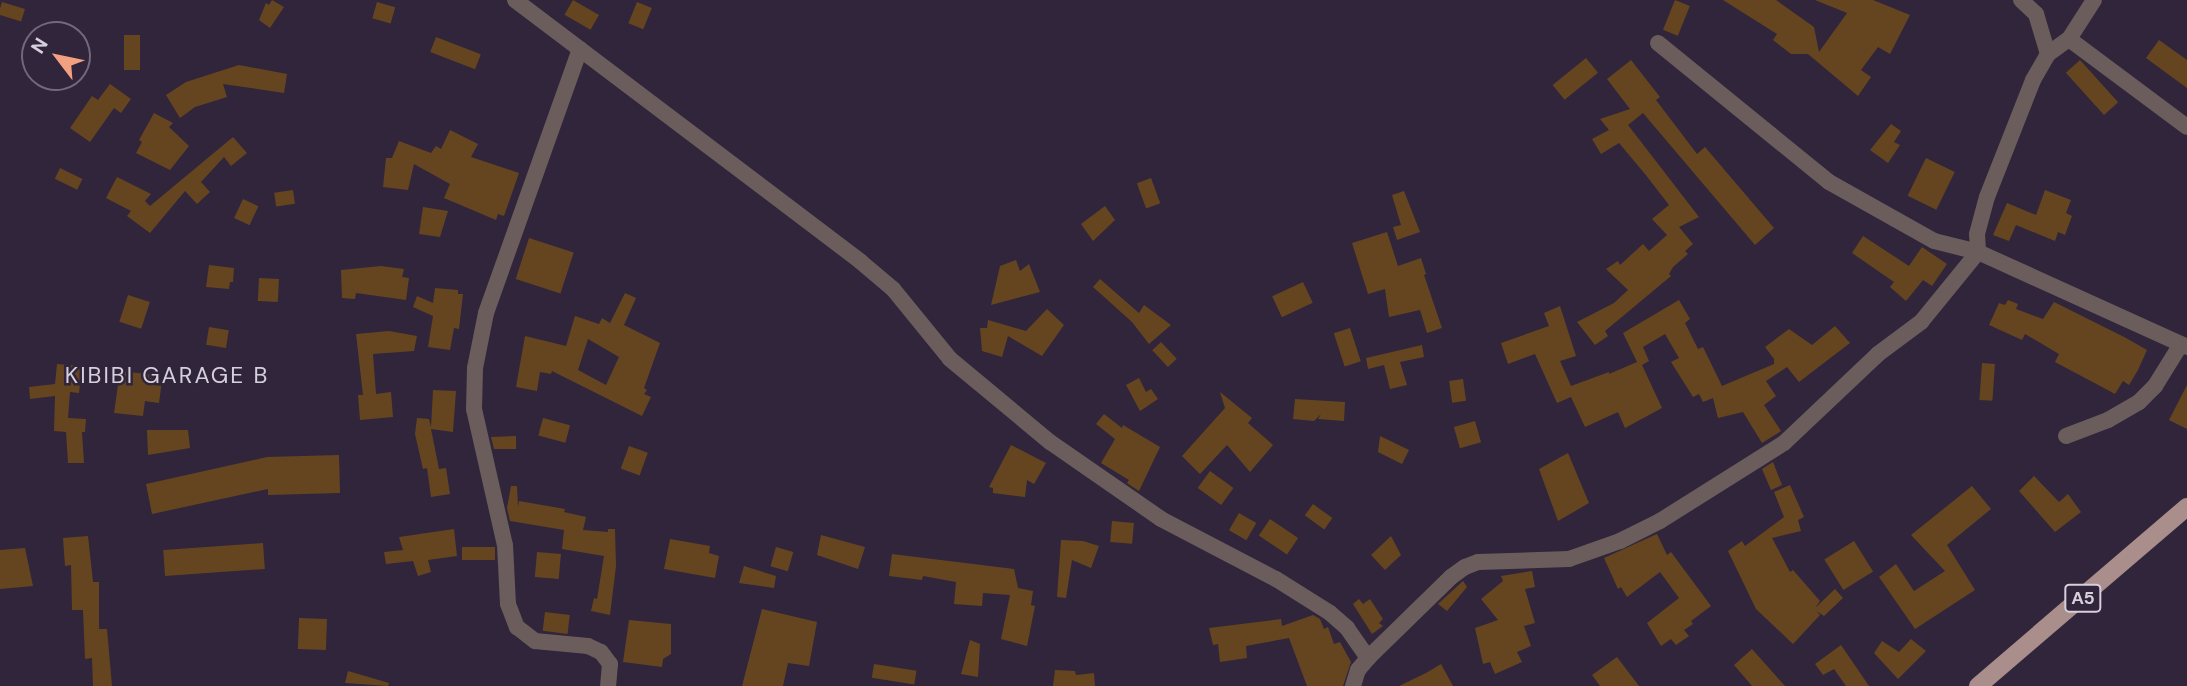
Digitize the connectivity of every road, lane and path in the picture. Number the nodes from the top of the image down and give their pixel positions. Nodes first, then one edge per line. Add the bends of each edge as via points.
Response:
1 (515, 0) edge
2 (2021, 0) edge
3 (2094, 0) edge
4 (2069, 39) junction
5 (1658, 43) dead end
6 (580, 50) junction
7 (2049, 54) junction
8 (2187, 127) edge
9 (1978, 252) junction
10 (2184, 345) edge
11 (2066, 436) dead end
12 (2187, 507) edge
13 (1368, 658) junction
14 (608, 686) edge
15 (1353, 686) edge
16 (1978, 686) edge

1 - 6 street
2 - 7 street via 2036,13
3 - 4 street
4 - 7 street
4 - 8 street
5 - 9 street via 1829,182 1934,241
6 - 13 street via 861,262 892,289 950,359 1051,442 1161,519 1330,613
6 - 14 street via 486,313 475,368 474,409 505,545 508,604 517,627 535,641 589,646 601,652 610,664
7 - 9 street via 2033,80 1995,174 1977,234
9 - 10 street
9 - 13 street via 1921,323 1878,354 1784,443 1620,541 1569,559 1478,562 1465,568
10 - 11 street via 2140,402
12 - 16 main road, A5
13 - 15 street

